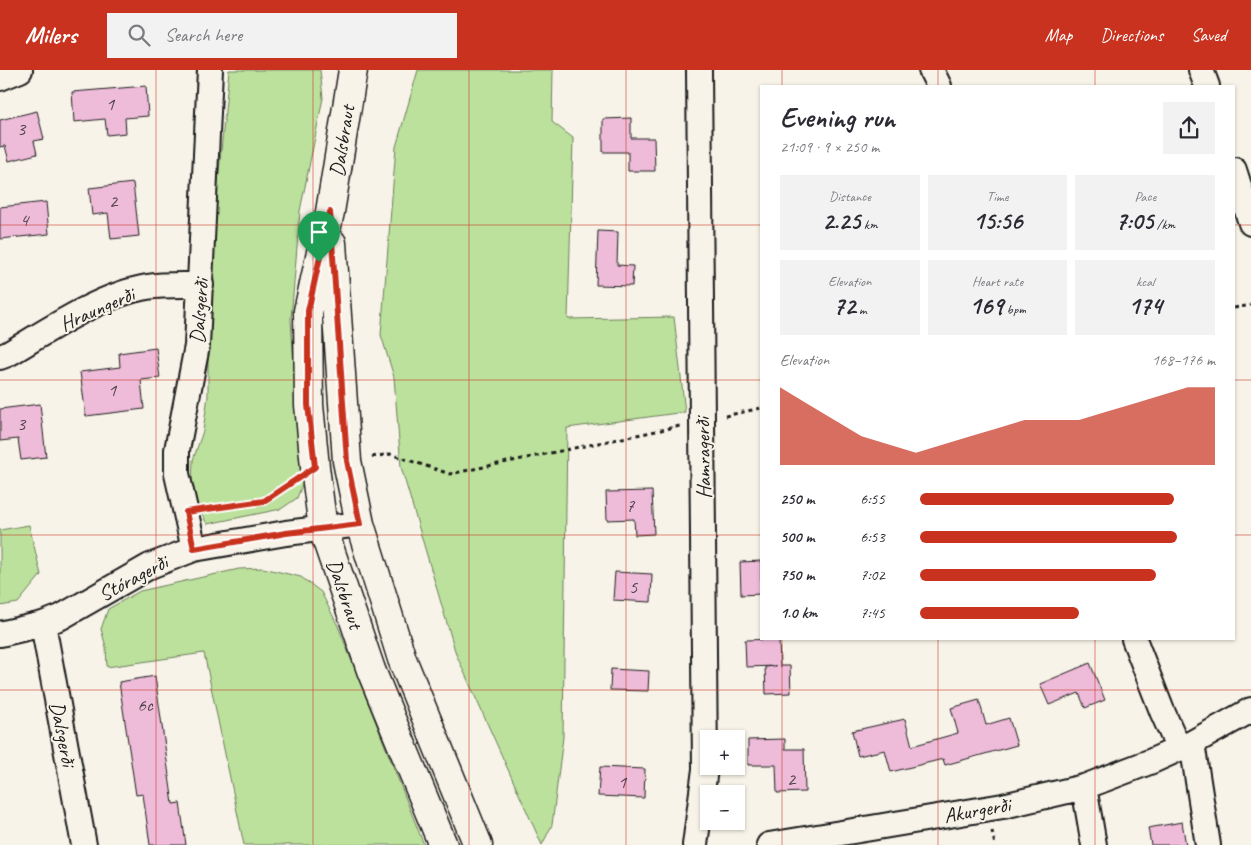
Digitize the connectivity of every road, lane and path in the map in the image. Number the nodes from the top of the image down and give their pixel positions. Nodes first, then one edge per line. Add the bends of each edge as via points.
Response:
1 (20, 70) edge
2 (210, 70) edge
3 (353, 70) edge
4 (699, 70) edge
5 (931, 70) edge
6 (1201, 70) edge
7 (0, 78) edge
8 (938, 85) edge
9 (1206, 85) edge
10 (1235, 173) edge
11 (330, 212) junction
12 (1251, 223) edge
13 (201, 285) junction
14 (1251, 305) edge
15 (1235, 308) edge
16 (0, 357) edge
17 (760, 408) edge
18 (702, 421) junction
19 (347, 461) junction
20 (315, 467) junction
21 (186, 512) junction
22 (360, 524) junction
23 (323, 529) junction
24 (194, 549) junction
25 (43, 624) junction
26 (0, 634) edge
27 (1134, 640) edge
28 (1251, 710) edge
29 (1186, 746) junction
30 (1084, 788) junction
31 (872, 836) edge
32 (84, 845) edge
33 (443, 845) edge
34 (478, 845) edge
35 (695, 845) edge
36 (769, 845) edge
37 (1094, 845) edge
38 (1208, 845) edge

1 - 7 street
2 - 13 street, Dalsgerði
3 - 11 street, Dalsbraut
4 - 18 street, Hamragerði
5 - 8 street
6 - 9 street
10 - 12 street
11 - 19 street, Dalsbraut
11 - 20 street, Dalsbraut via 308,311 308,405
13 - 16 street, Hraungerði via 147,287 114,296
13 - 21 street, Dalsgerði via 197,346 176,450 177,474
14 - 15 path
17 - 18 path
18 - 19 path via 450,474 390,454
18 - 35 street, Hamragerði via 705,770
19 - 22 street, Dalsbraut
20 - 21 path via 264,501
20 - 23 street, Dalsbraut
21 - 24 street, Dalsgerði
22 - 23 street, Stóragerði
22 - 34 street, Dalsbraut via 402,659
23 - 24 street, Stóragerði
23 - 33 street, Dalsbraut via 371,670
24 - 25 street, Stóragerði via 150,566 80,607
25 - 26 street, Stóragerði
25 - 32 street, Dalsgerði
27 - 29 street via 1162,711
28 - 29 street, Akurgerði
29 - 30 street, Akurgerði
29 - 38 street
30 - 31 street, Akurgerði
30 - 37 street
31 - 36 street, Akurgerði

